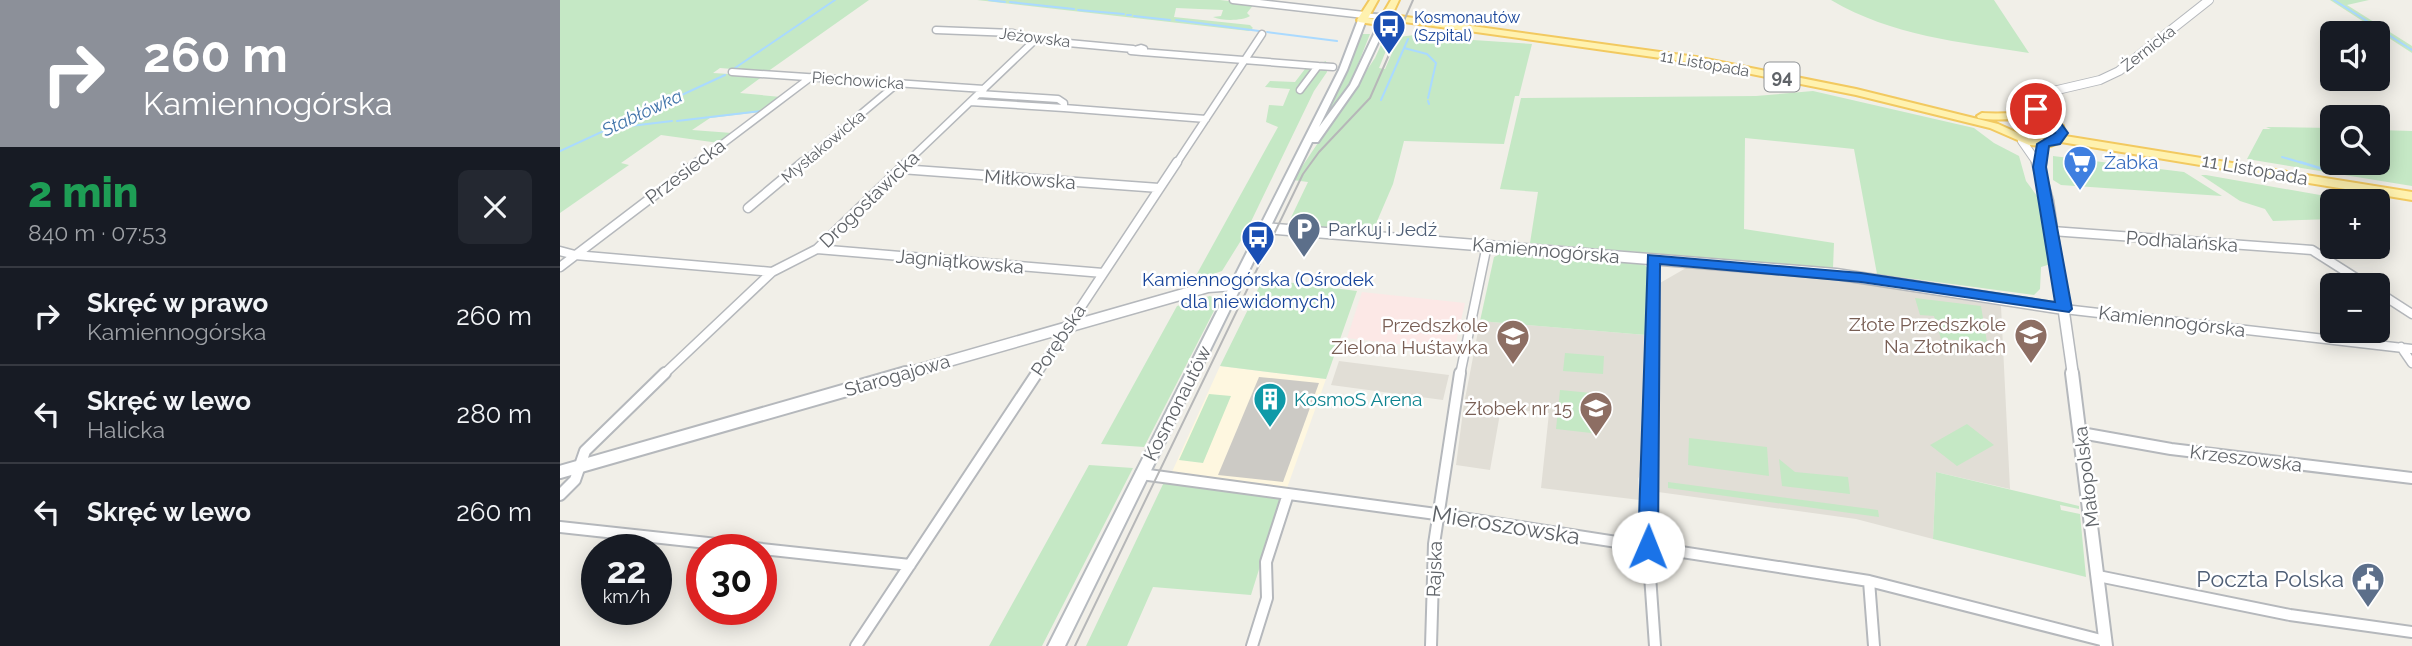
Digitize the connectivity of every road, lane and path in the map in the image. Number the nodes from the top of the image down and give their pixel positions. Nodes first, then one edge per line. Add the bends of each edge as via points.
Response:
1 (1233, 0) edge
2 (1374, 0) edge
3 (1395, 0) edge
4 (2209, 0) edge
5 (1363, 18) junction
6 (1385, 21) junction
7 (936, 30) dead end
8 (1262, 34) dead end
9 (1035, 40) junction
10 (1244, 61) junction
11 (1318, 66) junction
12 (1333, 67) dead end
13 (732, 72) dead end
14 (811, 77) junction
15 (898, 83) junction
16 (1300, 90) dead end
17 (981, 92) junction
18 (2031, 99) junction
19 (970, 102) junction
20 (1064, 108) junction
21 (2017, 113) junction
22 (2040, 117) junction
23 (1206, 119) junction
24 (2000, 123) junction
25 (2056, 125) junction
26 (2060, 138) junction
27 (2022, 141) junction
28 (2043, 144) junction
29 (2181, 156) junction
30 (1299, 160) junction
31 (2040, 167) junction
32 (901, 169) junction
33 (1159, 188) junction
34 (2412, 196) edge
35 (748, 208) dead end
36 (1264, 228) junction
37 (2052, 231) junction
38 (1487, 245) junction
39 (817, 249) junction
40 (560, 251) edge
41 (575, 255) junction
42 (1653, 259) junction
43 (560, 267) edge
44 (772, 272) junction
45 (1103, 273) junction
46 (2348, 273) edge
47 (1236, 285) junction
48 (2390, 300) edge
49 (2064, 309) junction
50 (2412, 314) edge
51 (1066, 327) junction
52 (2401, 347) junction
53 (2412, 349) edge
54 (2412, 363) edge
55 (2081, 433) junction
56 (580, 466) junction
57 (560, 471) edge
58 (1142, 474) junction
59 (2412, 478) edge
60 (1289, 494) junction
61 (560, 495) edge
62 (1436, 514) junction
63 (560, 527) edge
64 (1648, 547) junction
65 (910, 565) junction
66 (2098, 576) junction
67 (1869, 581) junction
68 (2412, 632) edge
69 (2106, 643) edge
70 (856, 646) edge
71 (1056, 646) edge
72 (1252, 646) edge
73 (1432, 646) edge
74 (1655, 646) edge
75 (1874, 646) edge

1 - 5 street
2 - 5 main road, Kosmonautów
3 - 6 main road, Kosmonautów
4 - 18 street, Żernicka via 2113,74
5 - 6 main road, 11 Listopada / 94
5 - 30 main road, Kosmonautów
6 - 24 main road, 11 Listopada / 94 via 1696,60
6 - 30 main road, Kosmonautów via 1354,85
7 - 9 street, Jeżowska via 1013,33
8 - 10 street, Porębska
9 - 10 street, Jeżowska
9 - 17 street, Drogosławicka
10 - 11 street, Jeżowska
10 - 23 street, Porębska
11 - 12 street, Jeżowska
11 - 16 street
13 - 14 street, Piechowicka
14 - 15 street, Piechowicka
14 - 41 street, Przesiecka
15 - 17 street, Piechowicka
15 - 35 street, Mysłakowicka
17 - 19 street, Drogosławicka
17 - 20 street, Piechowicka via 1058,99
18 - 21 street, Żernicka
18 - 22 street
19 - 20 street, Piechowicka
19 - 32 street, Drogosławicka
20 - 23 street, Piechowicka
21 - 22 main road, 94
21 - 24 main road, 94
22 - 25 main road, 94
23 - 33 street, Porębska
24 - 27 main road, 94
25 - 26 main road
25 - 29 main road, 11 Listopada / 94
26 - 28 main road, 94
26 - 29 main road, 11 Listopada / 94
27 - 28 main road, 94
27 - 31 street
28 - 31 street
29 - 34 main road, 11 Listopada / 94
30 - 36 main road, Kosmonautów
31 - 37 street, Małopolska
32 - 33 street, Miłkowska
32 - 39 street, Drogosławicka
33 - 45 street, Porębska
36 - 38 street, Kamiennogórska
36 - 47 main road, Kosmonautów
37 - 46 street, Podhalańska via 2312,250
37 - 49 street, Małopolska
38 - 42 street, Kamiennogórska
38 - 62 street, Rajska via 1453,397
39 - 44 street, Drogosławicka
39 - 45 street, Jagniątkowska
40 - 41 street
41 - 43 street, Przesiecka
41 - 44 street
42 - 49 street, Kamiennogórska via 1861,277
42 - 64 street
44 - 56 street, Drogosławicka via 601,434 585,452
45 - 51 street, Porębska
47 - 51 street, Starogajowa via 1211,286
47 - 58 main road, Kosmonautów
48 - 50 street
49 - 52 street, Kamiennogórska
49 - 55 street, Małopolska
51 - 56 street, Starogajowa
51 - 65 street, Porębska
52 - 53 street, Kamiennogórska
52 - 54 street
55 - 59 street, Krzeszowska via 2171,449
55 - 66 street, Małopolska
56 - 57 street, Starogajowa
56 - 61 street, Drogosławicka via 575,480
58 - 60 street, Mieroszowska
58 - 71 main road, Kosmonautów
60 - 62 street, Mieroszowska
60 - 72 street via 1266,562 1267,598
62 - 64 street, Mieroszowska
62 - 73 street, Rajska
63 - 65 street
64 - 67 street, Mieroszowska
64 - 74 street
65 - 70 street, Porębska
66 - 68 street via 2235,605
66 - 69 street, Małopolska
67 - 69 street, Mieroszowska
67 - 75 street

